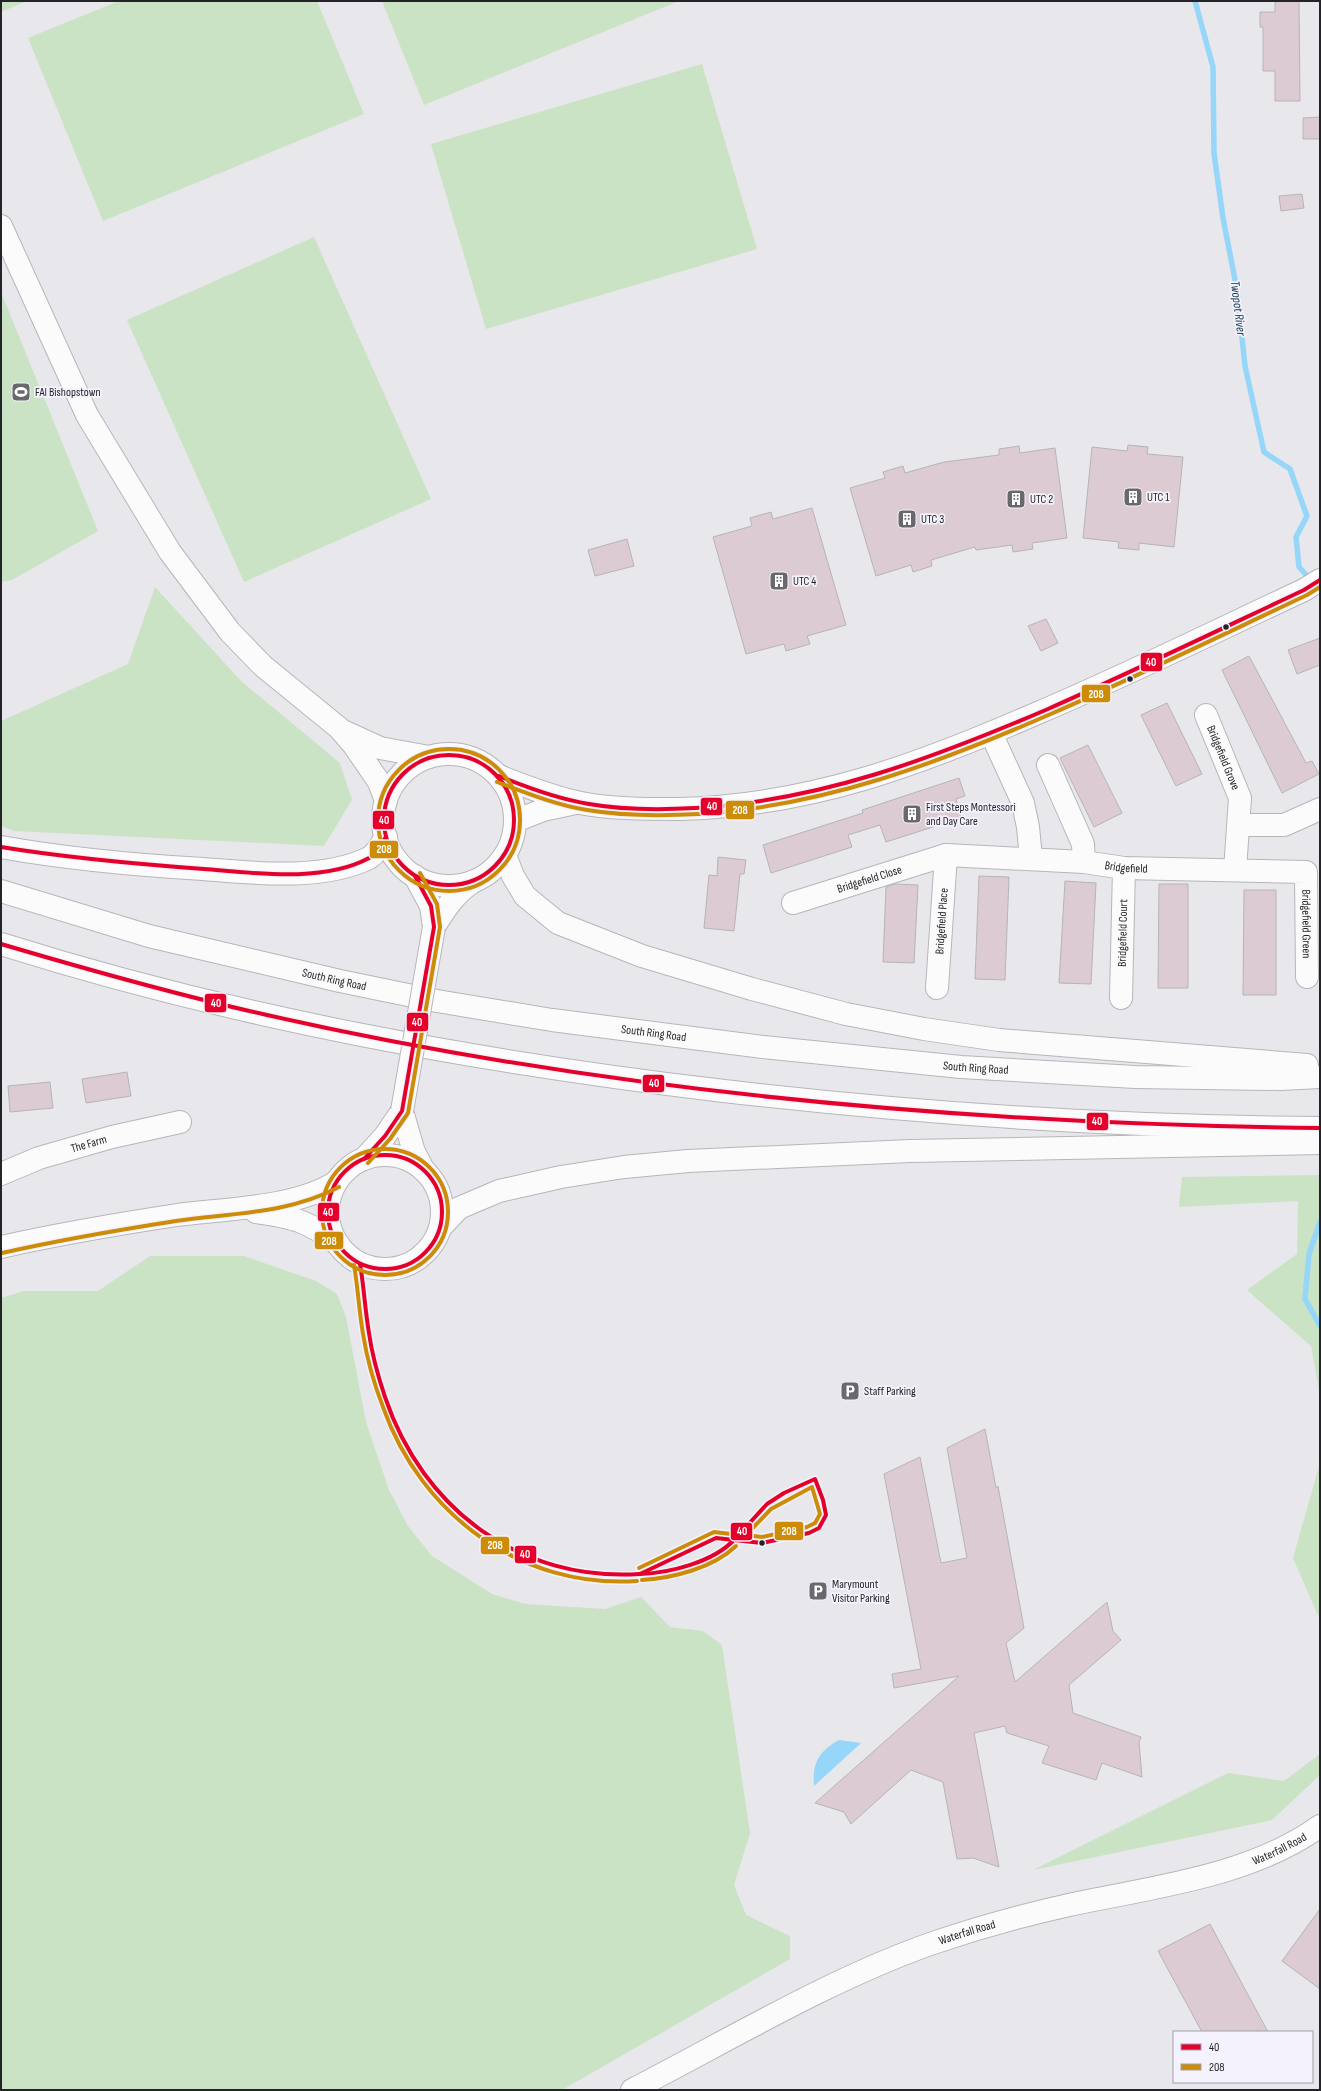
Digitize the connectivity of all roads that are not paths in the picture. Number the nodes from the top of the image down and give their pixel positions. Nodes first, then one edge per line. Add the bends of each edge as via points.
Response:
1 (1, 226) edge
2 (1312, 585) edge
3 (1206, 715) dead end
4 (339, 728) junction
5 (991, 733) junction
6 (429, 757) junction
7 (1048, 765) dead end
8 (499, 776) junction
9 (386, 801) junction
10 (578, 803) junction
11 (1320, 809) edge
12 (515, 821) junction
13 (1239, 825) junction
14 (386, 837) junction
15 (1, 847) edge
16 (946, 854) junction
17 (505, 856) junction
18 (1031, 858) junction
19 (1084, 862) junction
20 (1124, 868) junction
21 (1235, 870) junction
22 (1306, 872) joint
23 (415, 876) junction
24 (475, 880) junction
25 (1, 891) edge
26 (793, 903) dead end
27 (434, 927) junction
28 (1, 944) edge
29 (1306, 977) dead end
30 (937, 988) dead end
31 (1120, 998) dead end
32 (1320, 1066) edge
33 (1320, 1077) edge
34 (402, 1110) junction
35 (180, 1122) dead end
36 (1320, 1128) edge
37 (1320, 1143) edge
38 (364, 1159) junction
39 (423, 1169) junction
40 (1, 1174) edge
41 (336, 1182) junction
42 (238, 1209) junction
43 (441, 1227) junction
44 (339, 1245) junction
45 (1, 1247) edge
46 (1320, 1826) edge
47 (632, 2090) edge

1 - 4 main road via 87,415 170,552 230,632 263,666
2 - 5 main road via 1102,685
3 - 13 main road, Bridgefield Grove via 1240,798
4 - 6 main road via 380,748
4 - 9 main road via 366,761 379,782
5 - 10 main road via 872,778 778,800 722,808 649,810
5 - 18 main road via 1023,803
6 - 8 main road via 460,754 488,766
6 - 9 main road via 410,767 395,782
7 - 19 main road via 1083,844
8 - 10 main road
8 - 12 main road via 508,789 514,805
9 - 14 main road
10 - 12 main road via 543,810
11 - 13 main road via 1284,825
12 - 17 main road via 512,839
13 - 21 main road, Bridgefield Grove
14 - 15 main road via 379,849 370,857 351,864 319,871 280,873 131,865
14 - 23 main road via 392,852
16 - 18 main road, Bridgefield
16 - 26 main road, Bridgefield Close
16 - 30 main road, Bridgefield Place
17 - 24 main road via 492,870
17 - 32 main road via 524,896 558,923 642,956 846,1014 924,1030 999,1040
18 - 19 main road, Bridgefield
19 - 20 main road, Bridgefield
20 - 21 main road, Bridgefield
20 - 31 main road, Bridgefield Court
21 - 22 main road, Bridgefield
22 - 29 main road, Bridgefield Green
23 - 24 main road via 434,884 455,885
23 - 27 main road via 431,906
24 - 27 main road via 455,897
25 - 33 main road, South Ring Road via 164,940 340,981 437,1001 552,1020 763,1047 961,1067 1135,1077
27 - 34 main road, bridge
28 - 36 main road via 137,984 233,1008 444,1051 656,1083 880,1107 985,1115 1136,1124
34 - 38 main road via 385,1136
34 - 39 main road via 414,1152
35 - 40 main road, The Farm via 112,1137 39,1158
37 - 43 main road via 910,1151 688,1161 624,1167 499,1191 459,1208
38 - 39 main road via 379,1155 395,1156 410,1160
38 - 41 main road via 348,1168
39 - 43 main road via 434,1181 440,1196 443,1211
41 - 42 main road via 317,1193
41 - 44 main road via 328,1214 331,1230
42 - 44 main road via 299,1220 319,1229
42 - 45 main road via 139,1221
43 - 44 main road via 435,1241 425,1253 413,1262 396,1268 360,1264 348,1256
46 - 47 main road, Waterfall Road via 1250,1862 1182,1882 1069,1905 932,1944 825,1990

